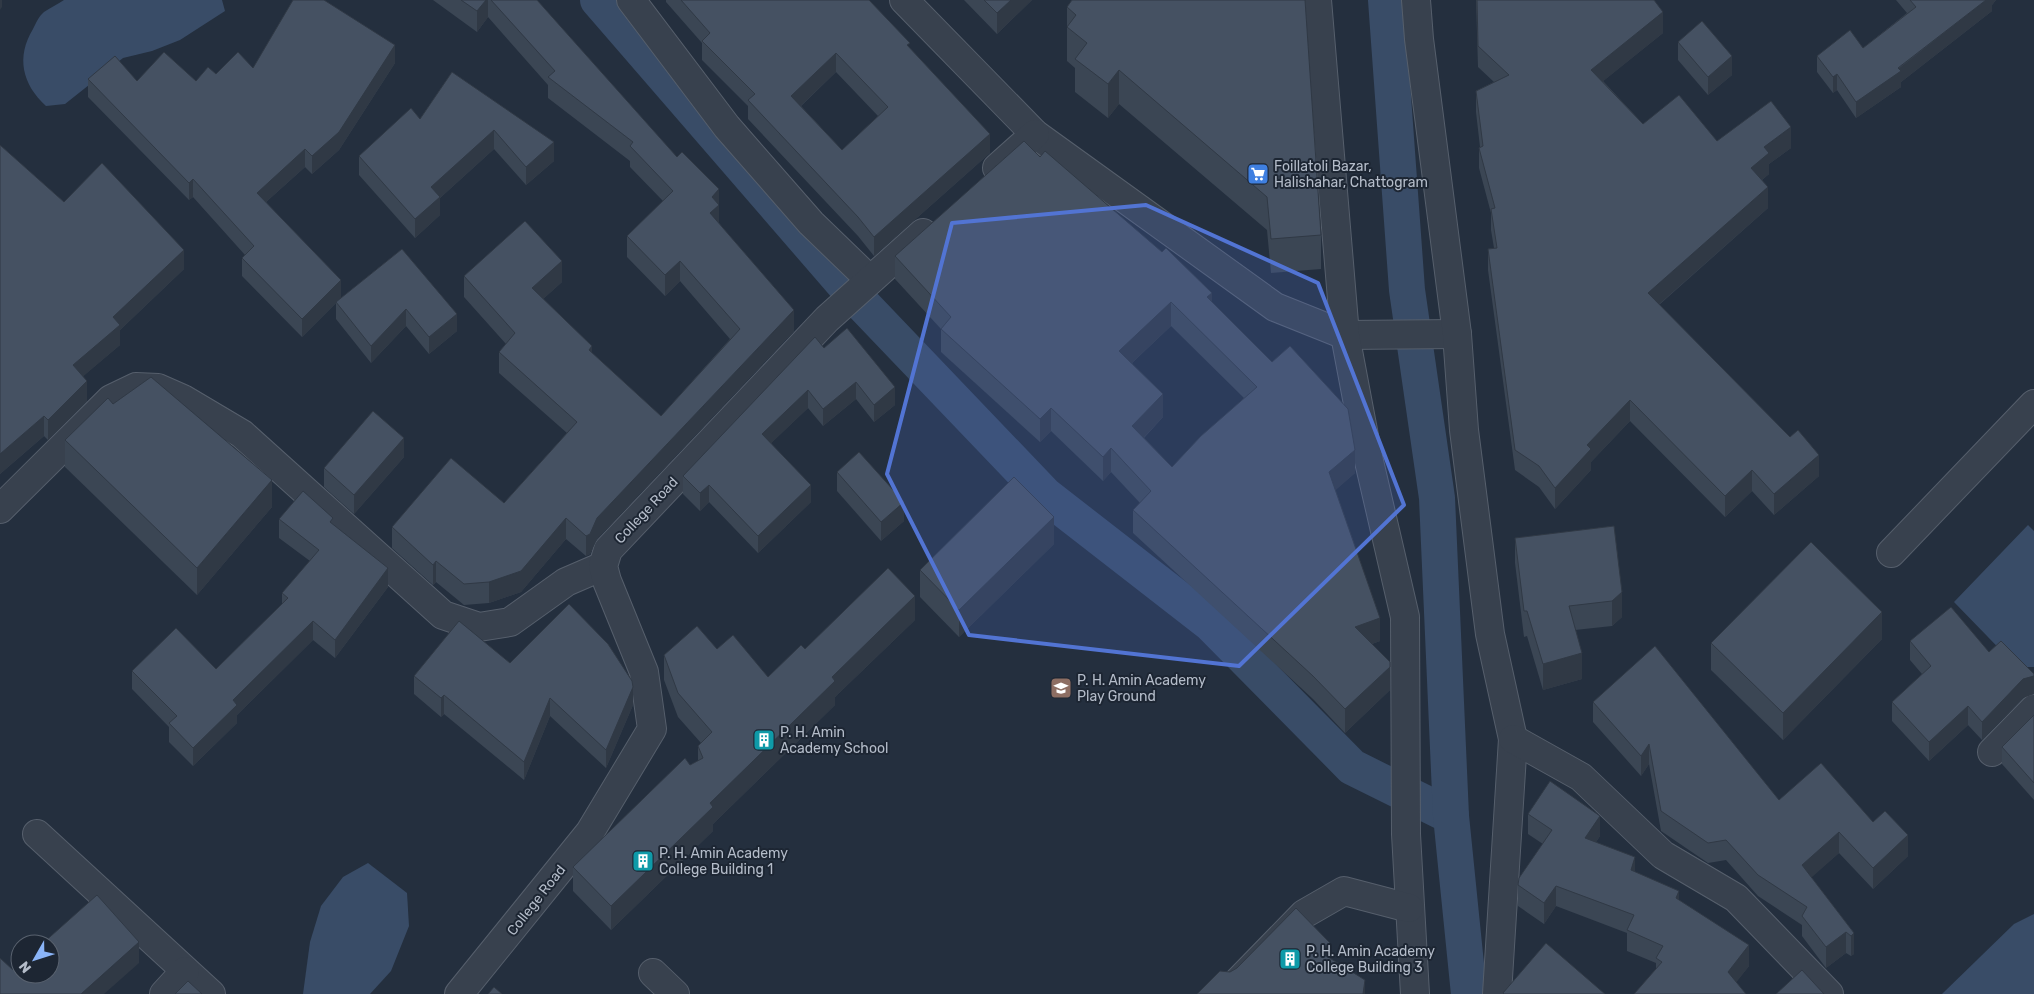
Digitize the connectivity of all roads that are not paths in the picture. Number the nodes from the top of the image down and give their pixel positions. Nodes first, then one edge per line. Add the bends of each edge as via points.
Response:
1 (632, 0) edge
2 (904, 0) edge
3 (1317, 0) edge
4 (1416, 0) edge
5 (1034, 134) junction
6 (975, 187) edge
7 (945, 214) edge
8 (868, 281) junction
9 (1452, 334) junction
10 (1355, 335) junction
11 (2034, 404) edge
12 (0, 509) edge
13 (1891, 553) dead end
14 (603, 566) junction
15 (2034, 709) edge
16 (1513, 739) junction
17 (1992, 752) dead end
18 (37, 834) dead end
19 (1409, 908) junction
20 (185, 971) junction
21 (653, 973) dead end
22 (164, 994) edge
23 (211, 994) edge
24 (459, 994) edge
25 (675, 994) edge
26 (1226, 994) edge
27 (1415, 994) edge
28 (1497, 994) edge
29 (1828, 994) edge

1 - 8 street via 727,127 811,223
2 - 5 street
3 - 10 street
4 - 9 street
5 - 6 street
5 - 10 street via 1275,307
7 - 8 street, College Road
8 - 14 street, College Road via 771,376 608,550
9 - 10 street
9 - 16 street via 1490,634
10 - 19 street via 1368,457 1406,617
11 - 13 street
12 - 14 street via 111,399 136,388 158,388 183,398 242,434 443,615 479,627 510,622 566,582
14 - 24 street, College Road via 644,672 652,729 590,832
15 - 17 street
16 - 28 street
16 - 29 street via 1581,776 1663,855 1736,898
18 - 20 street
19 - 26 street via 1344,890 1304,914
19 - 27 street
20 - 22 street
20 - 23 street
21 - 25 street

